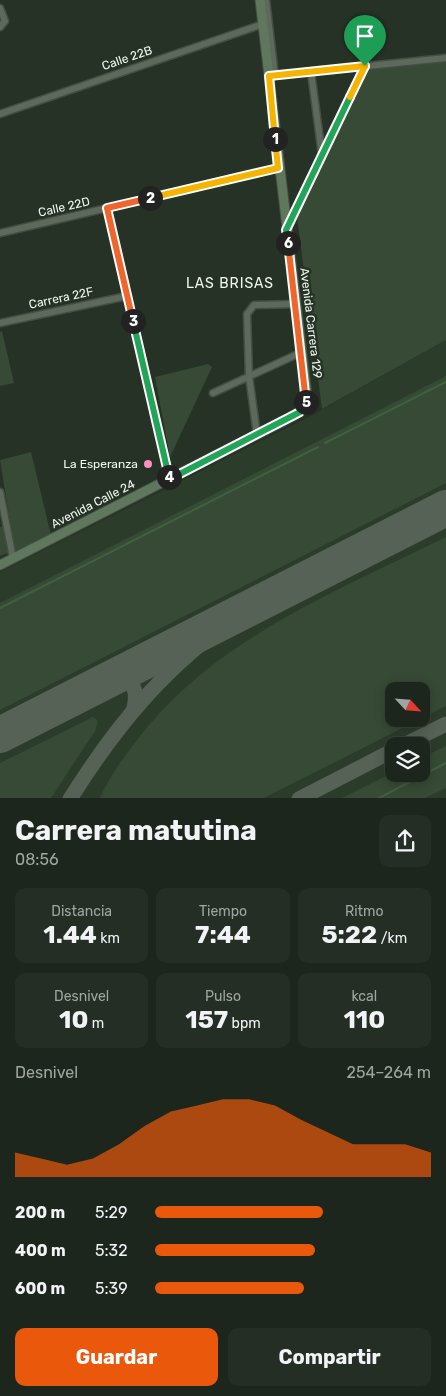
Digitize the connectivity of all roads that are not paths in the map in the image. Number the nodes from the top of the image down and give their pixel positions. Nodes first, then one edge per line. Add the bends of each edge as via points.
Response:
1 (260, 0) edge
2 (266, 0) edge
3 (0, 8) edge
4 (262, 24) junction
5 (0, 27) edge
6 (446, 58) edge
7 (365, 66) junction
8 (311, 72) junction
9 (272, 76) junction
10 (0, 114) edge
11 (322, 156) junction
12 (278, 168) junction
13 (107, 208) junction
14 (286, 230) junction
15 (0, 233) edge
16 (127, 296) junction
17 (296, 304) junction
18 (0, 323) edge
19 (302, 352) junction
20 (249, 376) junction
21 (213, 393) dead end
22 (304, 409) joint
23 (257, 435) junction
24 (170, 479) junction
25 (0, 494) edge
26 (3, 523) edge
27 (13, 558) junction
28 (0, 565) edge

1 - 4 main road, Avenida Carrera 129
2 - 9 street
3 - 5 street via 5,22
4 - 9 main road, Avenida Carrera 129
4 - 10 street, Calle 22B
6 - 7 street
7 - 8 street
7 - 11 street
8 - 9 street
8 - 11 street
9 - 12 main road, Avenida Carrera 129
11 - 14 street
12 - 13 street, Calle 22D
12 - 14 main road, Avenida Carrera 129
13 - 15 street, Calle 22D
13 - 16 street
14 - 17 main road, Avenida Carrera 129
16 - 18 street, Carrera 22F
16 - 24 street
17 - 19 main road, Avenida Carrera 129
17 - 20 street via 254,305 248,310
19 - 20 street
19 - 22 main road, Avenida Carrera 129 via 307,396
20 - 21 street
20 - 23 street
22 - 23 main road, Avenida Calle 24
23 - 24 main road, Avenida Calle 24
24 - 27 main road, Avenida Calle 24
25 - 26 street
26 - 27 street
27 - 28 main road, Avenida Calle 24

